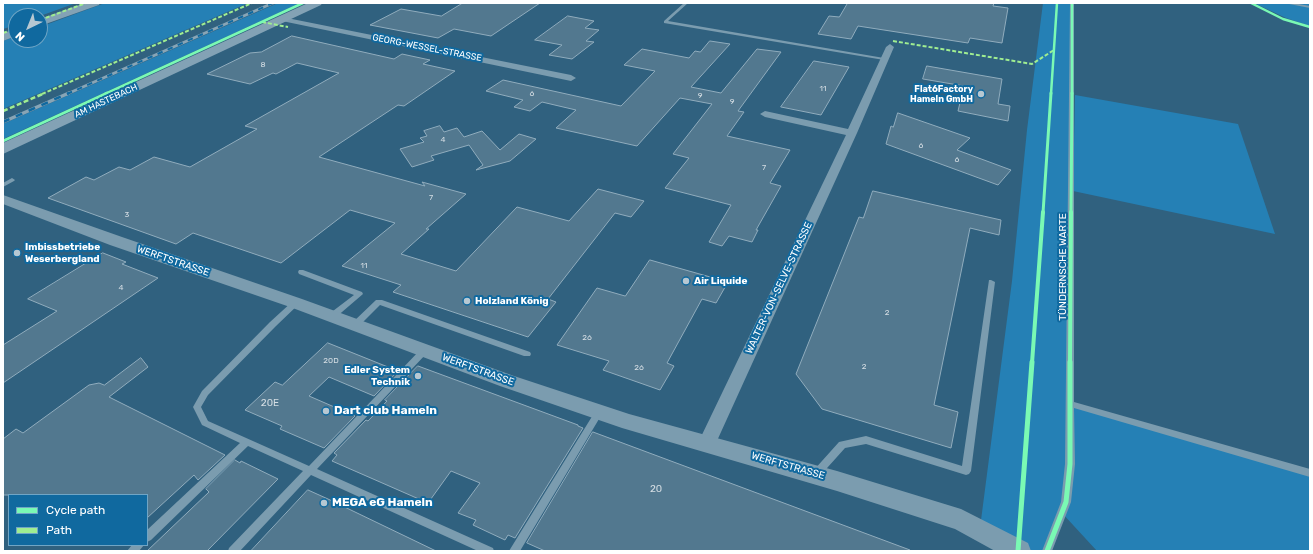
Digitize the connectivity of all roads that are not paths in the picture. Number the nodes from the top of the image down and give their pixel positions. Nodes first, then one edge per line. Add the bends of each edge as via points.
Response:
1 (94, 3) edge
2 (317, 3) edge
3 (686, 3) edge
4 (1072, 3) edge
5 (1286, 3) edge
6 (1310, 7) edge
7 (282, 19) junction
8 (48, 20) edge
9 (890, 46) dead end
10 (882, 65) junction
11 (571, 78) dead end
12 (765, 114) dead end
13 (852, 133) junction
14 (3, 149) edge
15 (12, 180) dead end
16 (3, 185) edge
17 (3, 199) edge
18 (301, 272) dead end
19 (991, 282) dead end
20 (296, 303) junction
21 (332, 316) junction
22 (355, 325) junction
23 (424, 351) junction
24 (527, 354) dead end
25 (1071, 404) junction
26 (599, 412) junction
27 (247, 442) junction
28 (707, 443) junction
29 (310, 470) junction
30 (1310, 473) edge
31 (816, 474) junction
32 (148, 536) edge
33 (233, 551) edge
34 (489, 551) edge
35 (514, 551) edge
36 (1019, 551) edge
37 (1047, 551) edge

1 - 8 main road
2 - 7 main road, AM HASTEBACH
3 - 10 lane via 665,22 782,41
4 - 25 lane, TÜNDERNSCHE WARTE
5 - 6 lane
7 - 11 street, GEORG-WESSEL-STRASSE
7 - 14 main road, AM HASTEBACH
9 - 10 street, WALTER-VON-SELVE-STRASSE
10 - 13 street, WALTER-VON-SELVE-STRASSE
12 - 13 street
13 - 28 street, WALTER-VON-SELVE-STRASSE
15 - 16 lane
17 - 20 street, WERFTSTRASSE
18 - 21 lane via 359,294
19 - 31 lane via 966,471 866,440 842,445
20 - 21 street, WERFTSTRASSE
20 - 27 lane via 206,393 197,407 205,423
21 - 22 street, WERFTSTRASSE
22 - 23 street, WERFTSTRASSE
22 - 24 lane via 379,302
23 - 26 street, WERFTSTRASSE
23 - 29 lane
25 - 30 lane
25 - 37 lane, TÜNDERNSCHE WARTE via 1070,464 1066,502
26 - 28 street, WERFTSTRASSE
26 - 35 lane
27 - 29 lane
27 - 32 lane
28 - 31 street, WERFTSTRASSE
29 - 33 lane
29 - 34 lane
31 - 36 street, WERFTSTRASSE via 961,520

